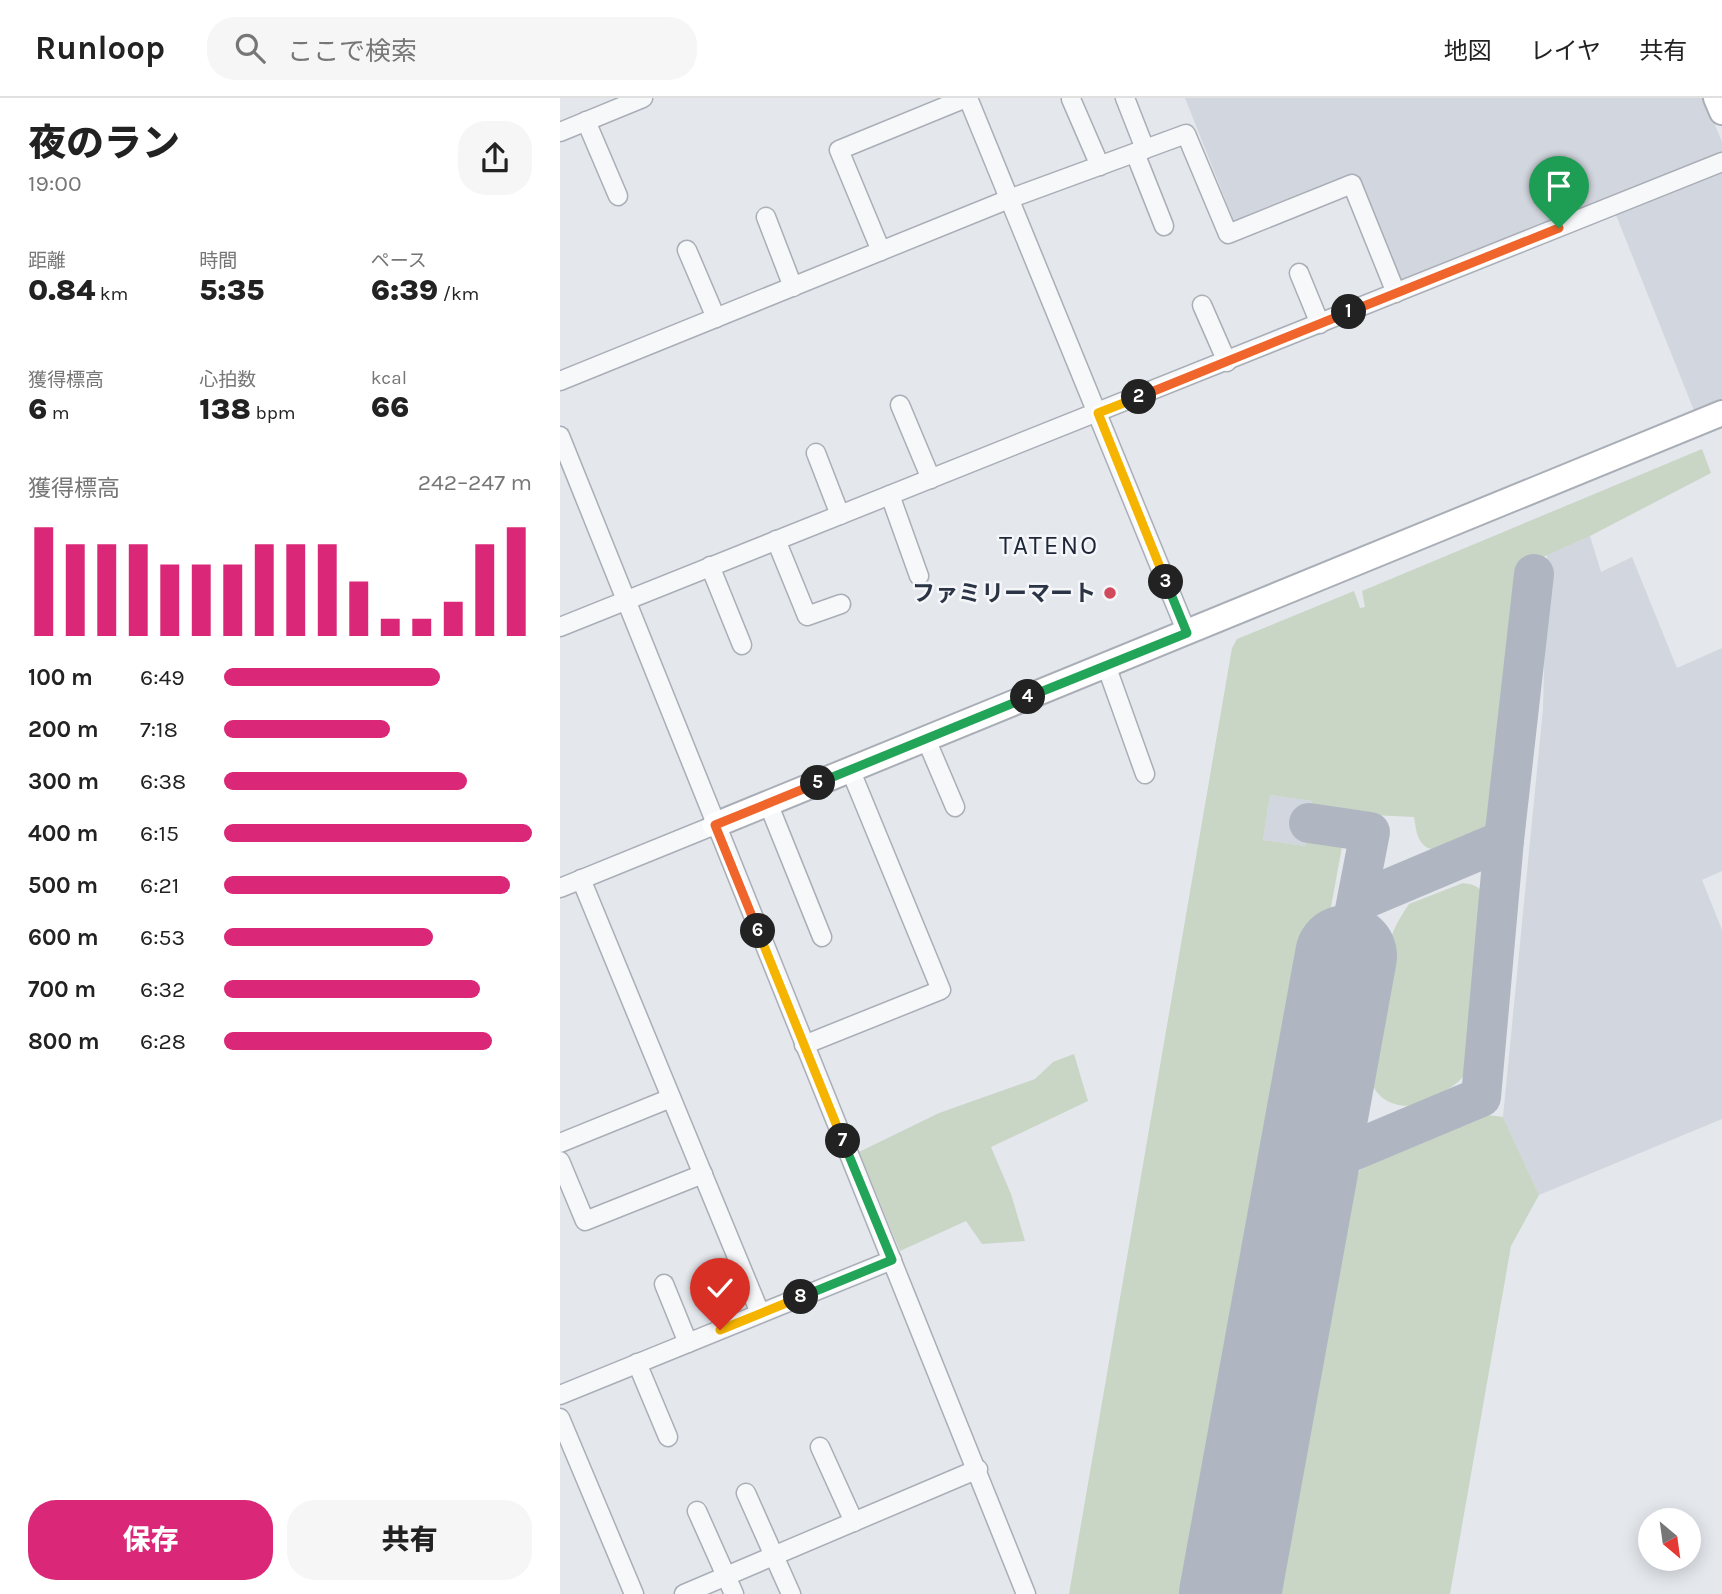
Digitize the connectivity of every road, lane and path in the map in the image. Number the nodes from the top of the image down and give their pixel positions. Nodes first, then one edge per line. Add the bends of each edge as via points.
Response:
1 (643, 98) edge
2 (967, 98) edge
3 (1125, 98) edge
4 (1716, 98) edge
5 (1071, 99) edge
6 (1722, 112) edge
7 (586, 121) junction
8 (560, 132) edge
9 (1140, 151) junction
10 (1722, 162) edge
11 (1100, 166) junction
12 (618, 196) dead end
13 (1009, 199) junction
14 (766, 217) dead end
15 (1164, 226) dead end
16 (687, 250) dead end
17 (881, 251) junction
18 (1299, 274) dead end
19 (793, 287) junction
20 (1396, 293) junction
21 (1202, 304) dead end
22 (716, 318) junction
23 (1320, 324) junction
24 (1227, 362) junction
25 (560, 381) edge
26 (900, 405) dead end
27 (1098, 413) junction
28 (1722, 413) edge
29 (560, 436) edge
30 (816, 453) dead end
31 (931, 479) junction
32 (890, 495) junction
33 (840, 515) junction
34 (776, 540) junction
35 (710, 566) junction
36 (919, 576) dead end
37 (625, 601) junction
38 (841, 604) dead end
39 (560, 627) edge
40 (1187, 633) junction
41 (742, 645) dead end
42 (1106, 665) junction
43 (926, 739) junction
44 (850, 769) junction
45 (1145, 774) dead end
46 (768, 803) junction
47 (955, 807) dead end
48 (715, 825) junction
49 (581, 879) junction
50 (560, 888) edge
51 (822, 937) dead end
52 (804, 1045) junction
53 (671, 1098) junction
54 (560, 1143) edge
55 (560, 1161) edge
56 (703, 1174) junction
57 (892, 1260) junction
58 (664, 1284) dead end
59 (760, 1313) junction
60 (688, 1343) junction
61 (637, 1363) junction
62 (560, 1395) edge
63 (560, 1418) edge
64 (668, 1437) dead end
65 (820, 1447) dead end
66 (978, 1469) junction
67 (746, 1493) dead end
68 (697, 1511) dead end
69 (854, 1522) junction
70 (774, 1556) junction
71 (726, 1576) junction
72 (634, 1594) edge
73 (684, 1594) edge
74 (734, 1594) edge
75 (791, 1594) edge
76 (1026, 1594) edge

1 - 7 street
2 - 13 street
2 - 17 street via 839,150
3 - 9 street
4 - 6 street
5 - 11 street
7 - 8 street
7 - 12 street
9 - 11 street
9 - 15 street
9 - 20 street via 1186,134 1228,234 1352,184
10 - 20 street
11 - 13 street
13 - 17 street
13 - 27 street
14 - 19 street
16 - 22 street
17 - 19 street
18 - 23 street
19 - 22 street
20 - 23 street
21 - 24 street
22 - 25 street
23 - 24 street
24 - 27 street
26 - 31 street
27 - 31 street
27 - 40 street
28 - 40 street
29 - 37 street
30 - 33 street
31 - 32 street
32 - 33 street
32 - 36 street
33 - 34 street
34 - 35 street
34 - 38 street via 807,616
35 - 37 street
35 - 41 street
37 - 39 street
37 - 48 street
40 - 42 street
42 - 43 street
42 - 45 street
43 - 44 street
43 - 47 street
44 - 46 street
44 - 52 street via 940,990
46 - 48 street
46 - 51 street
48 - 49 street
48 - 52 street
49 - 50 street
49 - 53 street
52 - 57 street
53 - 54 street
53 - 56 street
55 - 56 street via 585,1221
56 - 59 street
57 - 59 street
57 - 66 street
58 - 60 street
59 - 60 street
60 - 61 street
61 - 62 street
61 - 64 street
63 - 72 street
65 - 69 street
66 - 69 street
66 - 76 street
67 - 70 street
68 - 71 street
69 - 70 street
70 - 71 street
70 - 75 street
71 - 73 street
71 - 74 street

